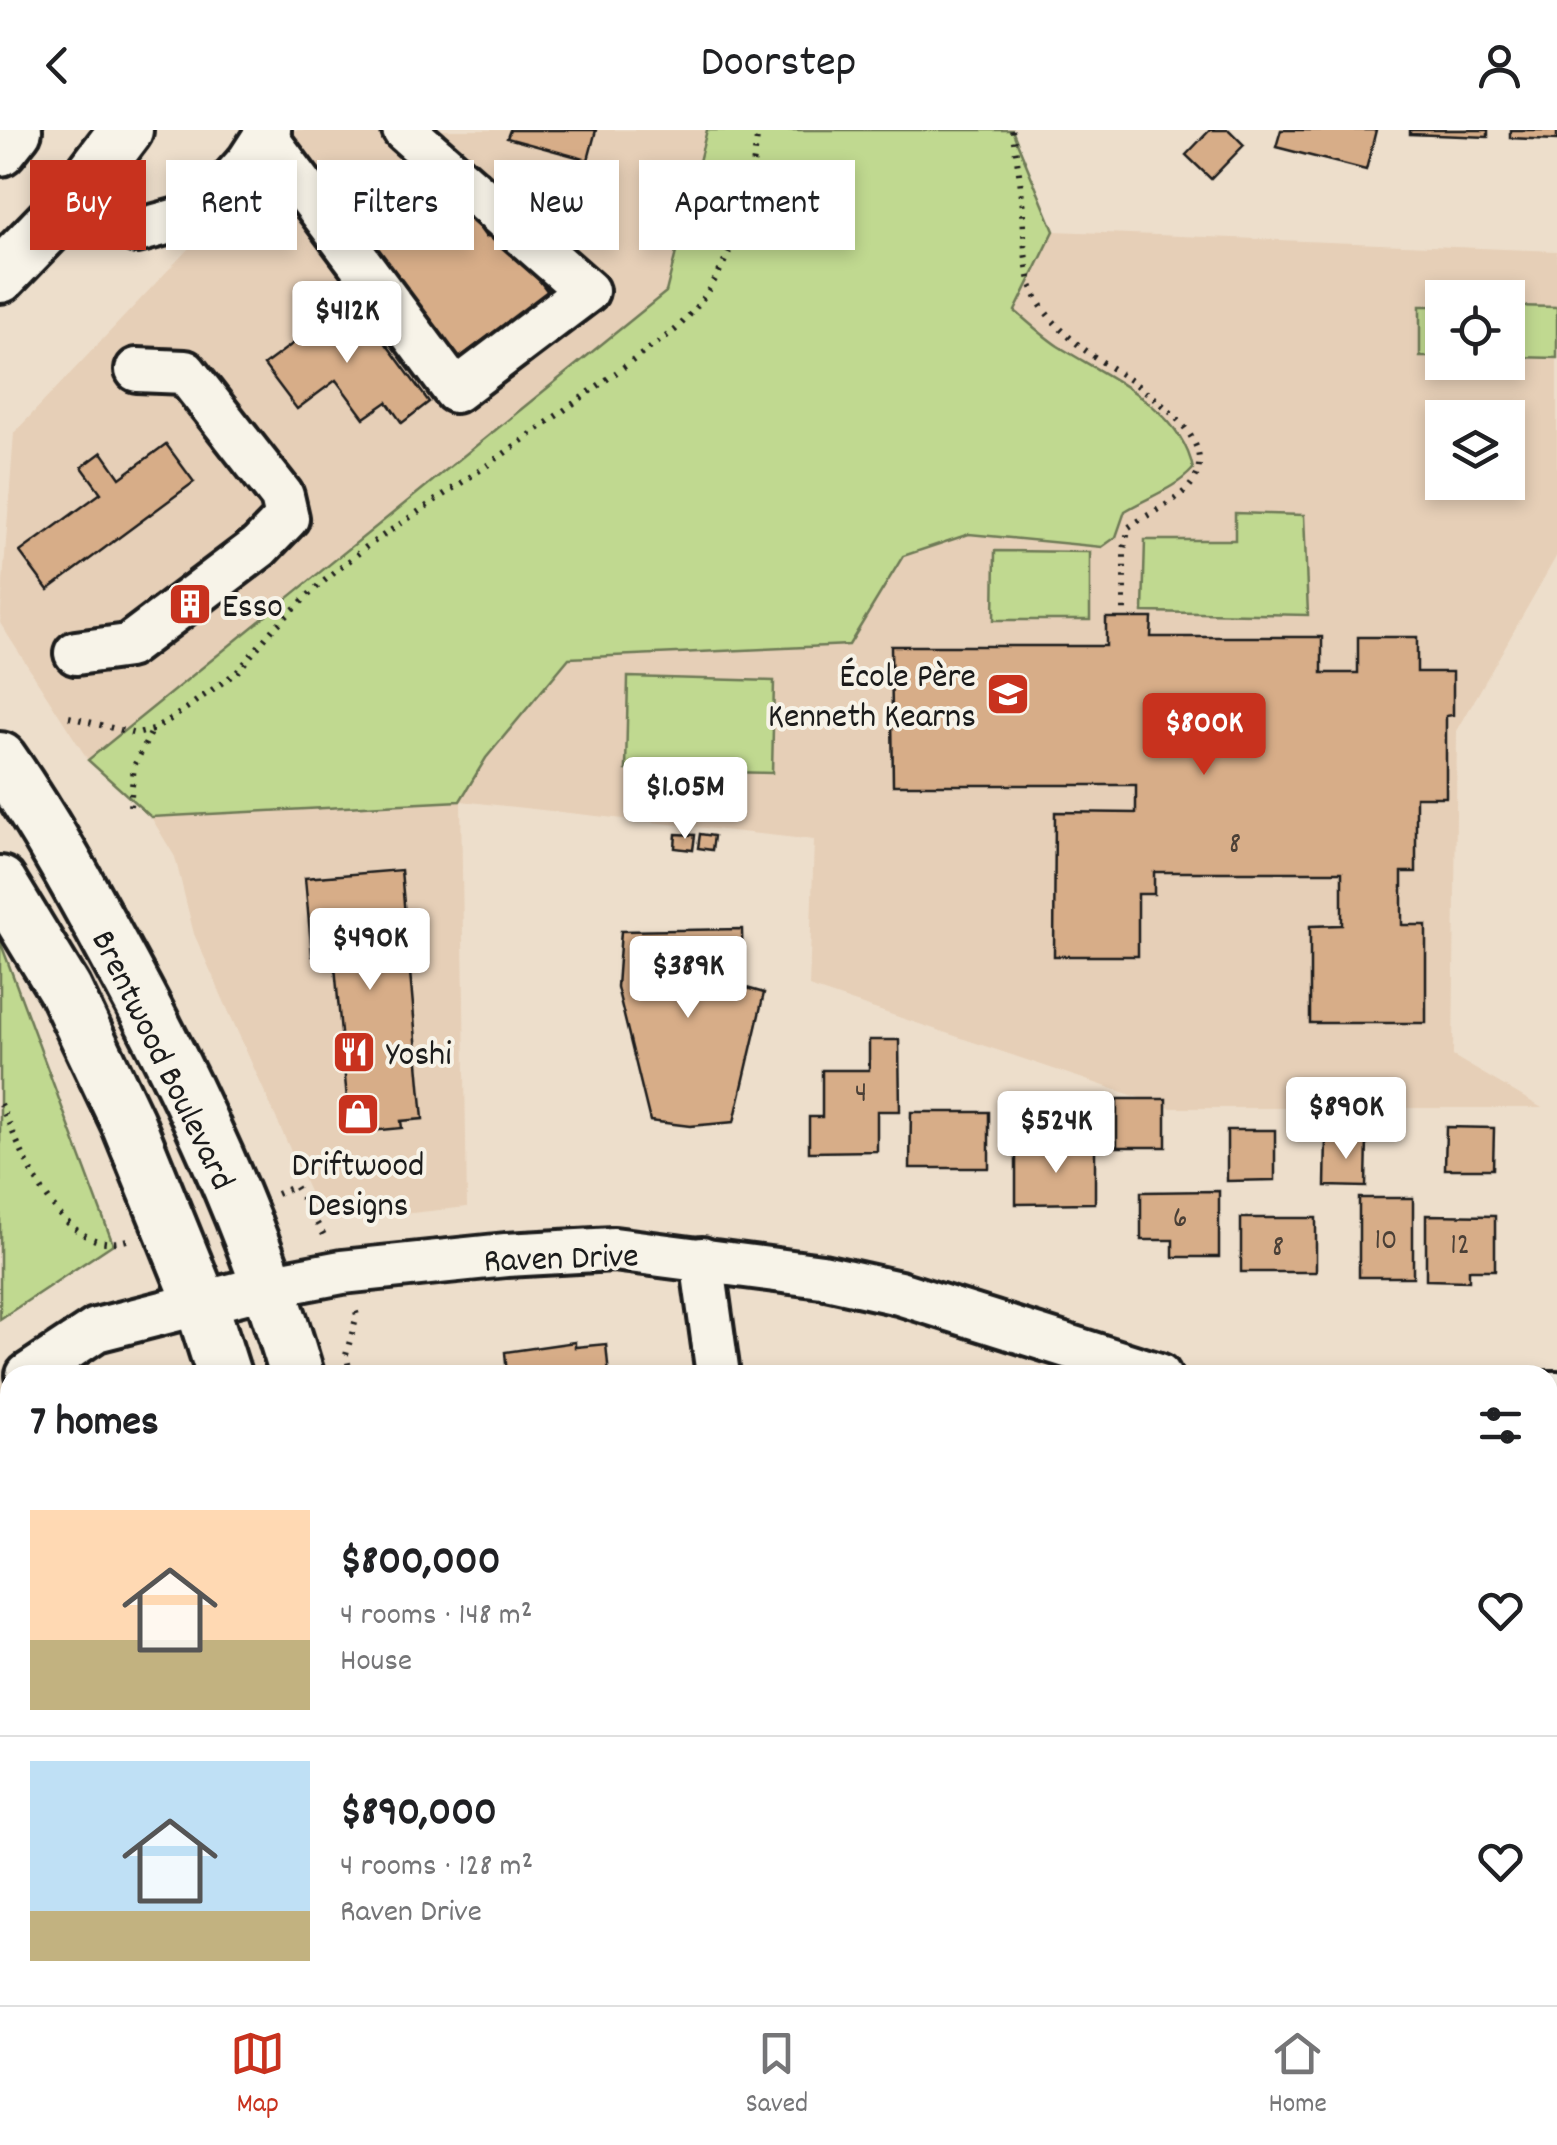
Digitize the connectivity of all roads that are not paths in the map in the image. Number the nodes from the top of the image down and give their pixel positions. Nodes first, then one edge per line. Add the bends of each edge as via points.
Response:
1 (15, 130) edge
2 (126, 130) edge
3 (404, 130) edge
4 (267, 133) edge
5 (0, 149) edge
6 (103, 160) edge
7 (146, 228) edge
8 (30, 245) edge
9 (47, 250) edge
10 (0, 276) edge
11 (0, 312) edge
12 (137, 370) dead end
13 (76, 653) dead end
14 (0, 758) edge
15 (0, 884) edge
16 (702, 1259) junction
17 (268, 1286) junction
18 (202, 1303) junction
19 (43, 1365) edge
20 (221, 1365) edge
21 (293, 1365) edge
22 (717, 1365) edge
23 (1128, 1365) edge

1 - 5 main road
2 - 6 main road
3 - 4 street via 587,291 455,391
4 - 7 street via 202,212
8 - 10 main road
9 - 11 main road via 32,278
12 - 13 street via 184,372 282,496 286,518 259,547 128,646
14 - 17 main road, Brentwood Boulevard via 166,1046
15 - 18 main road, Brentwood Boulevard via 65,990
16 - 17 street, Raven Drive via 614,1248 533,1253
16 - 22 street
16 - 23 street, Raven Drive via 899,1292
17 - 18 street, Raven Drive
17 - 21 main road, Brentwood Boulevard
18 - 19 street, Raven Drive via 96,1330
18 - 20 main road, Brentwood Boulevard

